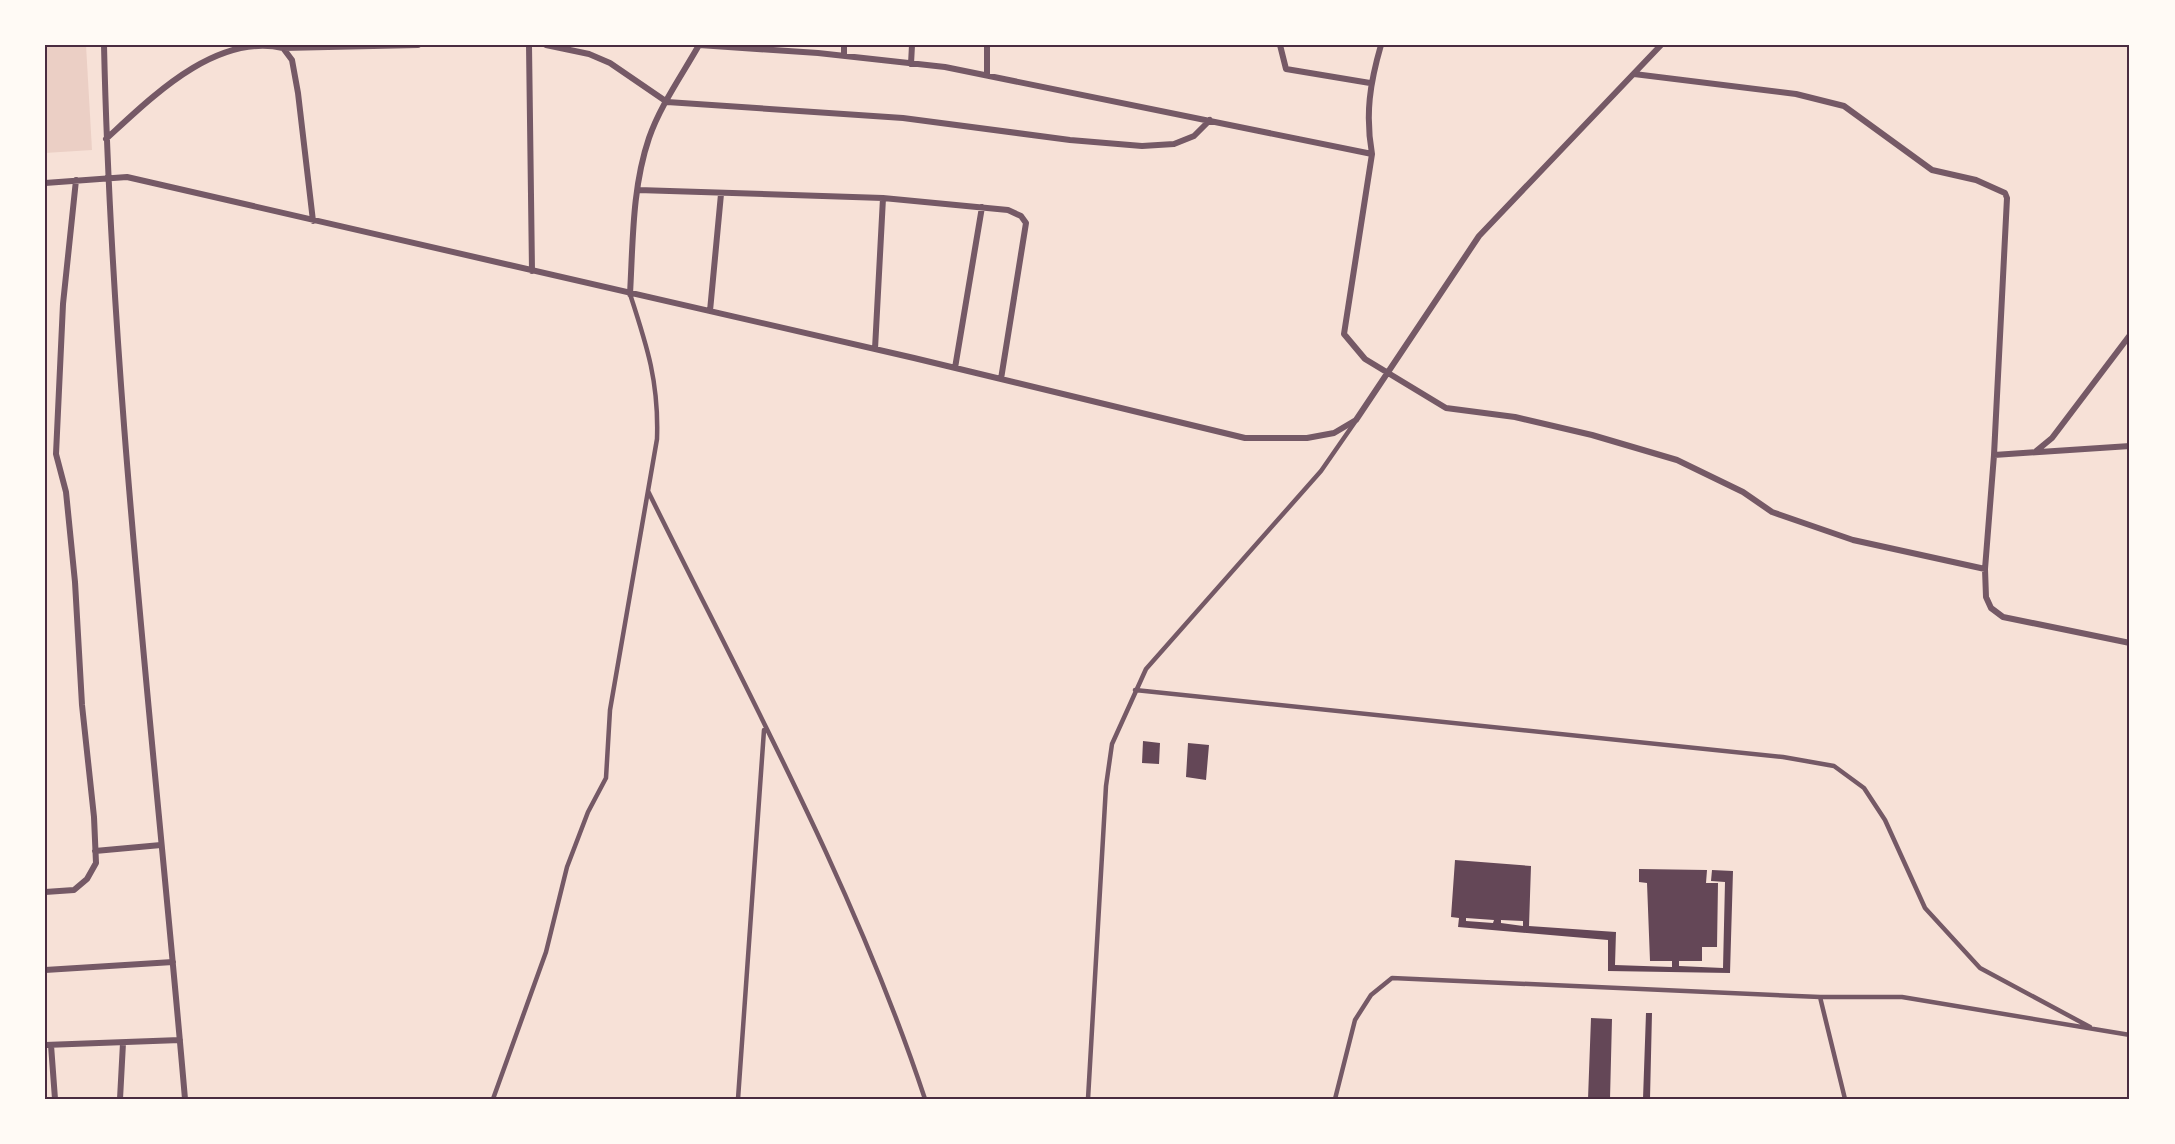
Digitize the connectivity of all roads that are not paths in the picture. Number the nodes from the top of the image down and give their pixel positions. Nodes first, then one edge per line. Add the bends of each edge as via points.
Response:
1 (104, 45) edge
2 (272, 45) edge
3 (418, 45) edge
4 (529, 45) edge
5 (546, 45) edge
6 (699, 45) edge
7 (844, 45) edge
8 (912, 45) edge
9 (987, 45) edge
10 (1280, 45) edge
11 (1381, 45) edge
12 (1661, 45) edge
13 (283, 48) junction
14 (844, 56) junction
15 (911, 64) junction
16 (1634, 74) junction
17 (987, 75) junction
18 (1370, 83) junction
19 (667, 102) junction
20 (1210, 120) junction
21 (106, 139) junction
22 (1372, 154) junction
23 (107, 178) junction
24 (76, 180) junction
25 (45, 183) edge
26 (638, 190) junction
27 (721, 194) junction
28 (883, 198) junction
29 (982, 207) junction
30 (313, 220) junction
31 (532, 271) junction
32 (630, 294) junction
33 (710, 311) junction
34 (2130, 335) edge
35 (875, 349) junction
36 (955, 368) junction
37 (1387, 373) junction
38 (1001, 379) junction
39 (1356, 420) junction
40 (2130, 446) edge
41 (2035, 452) junction
42 (1994, 455) junction
43 (648, 491) junction
44 (1985, 569) junction
45 (2130, 643) edge
46 (1136, 690) junction
47 (765, 727) junction
48 (162, 845) junction
49 (95, 851) junction
50 (45, 892) edge
51 (173, 962) junction
52 (45, 970) edge
53 (1820, 997) junction
54 (2090, 1027) junction
55 (2130, 1035) edge
56 (180, 1040) junction
57 (123, 1043) junction
58 (48, 1045) edge
59 (55, 1099) edge
60 (120, 1099) edge
61 (185, 1099) edge
62 (493, 1099) edge
63 (738, 1099) edge
64 (925, 1099) edge
65 (1088, 1099) edge
66 (1335, 1099) edge
67 (1845, 1099) edge

1 - 21 street
2 - 13 street
2 - 21 street via 238,50 199,65 165,85
3 - 13 street
4 - 31 street
5 - 19 street via 610,63
6 - 14 street
6 - 19 street
7 - 14 street
8 - 15 street
9 - 17 street
10 - 18 street via 1286,69
11 - 18 street
12 - 16 street
13 - 30 street via 292,60 298,93
14 - 15 street
15 - 17 street
16 - 37 street via 1479,236
16 - 42 street via 1796,94 1844,106 1932,170 1976,180 2005,193
17 - 20 street
18 - 22 street via 1368,131
19 - 20 street via 903,118 1142,146 1174,144 1194,136
19 - 26 street via 650,136
20 - 22 street
21 - 23 street
22 - 37 street via 1344,334 1365,359
23 - 24 street
23 - 30 street via 127,177
23 - 48 street via 122,406
24 - 25 street
24 - 49 street via 63,304 56,454 66,492 74,571
26 - 27 street
26 - 32 street
27 - 28 street
27 - 33 street
28 - 29 street
28 - 35 street
29 - 36 street
29 - 38 street via 1008,210 1026,223
30 - 31 street
31 - 32 street
32 - 33 street
32 - 43 lane via 652,363 658,406
33 - 35 street
34 - 41 street via 2052,438
35 - 36 street
36 - 38 street
37 - 39 street
37 - 44 street via 1446,408 1515,417 1677,460 1743,492 1772,512 1853,540
38 - 39 street via 1245,438 1308,438 1334,433
39 - 46 lane via 1321,471 1146,669
40 - 41 street
41 - 42 street
42 - 44 street
43 - 47 lane
43 - 62 lane via 610,710 606,778 567,867 546,952
44 - 45 street via 1986,597 1991,608 2003,617
46 - 54 lane via 1834,766 1864,788 1885,820 1925,908 1980,968
46 - 65 lane via 1112,744 1106,786
47 - 63 lane
47 - 64 lane via 888,998
48 - 49 street
48 - 51 street
49 - 50 street via 96,863 87,879 74,890
51 - 52 street
51 - 56 street
53 - 54 lane via 1902,997
53 - 66 lane via 1392,978 1371,995 1355,1020
53 - 67 lane
54 - 55 lane
56 - 57 street
56 - 61 street
57 - 58 street
57 - 60 street
58 - 59 street

